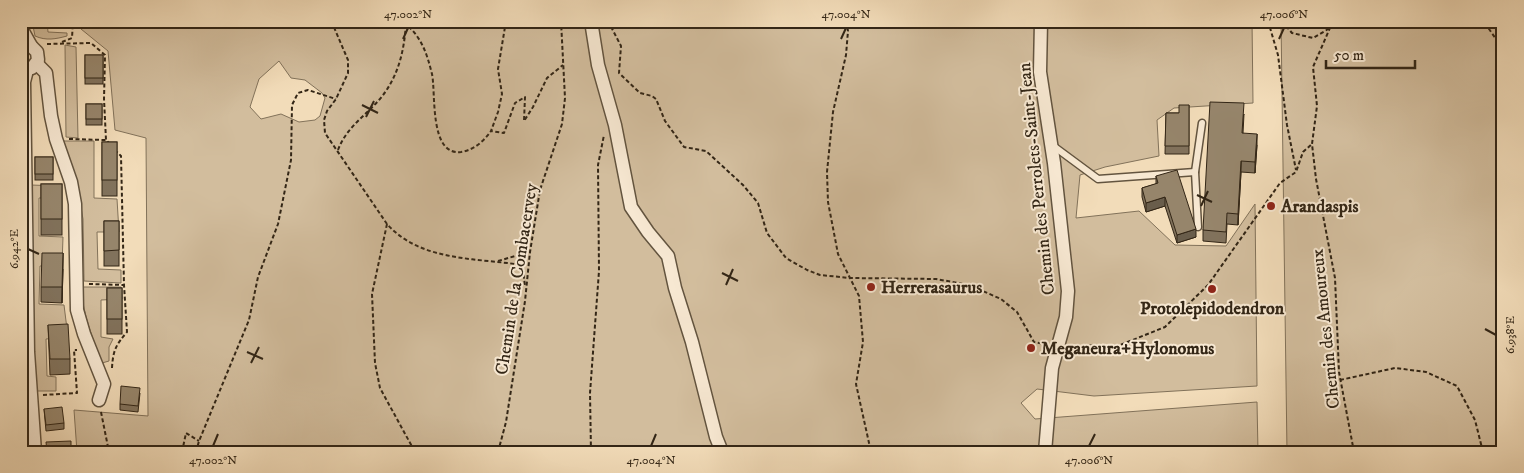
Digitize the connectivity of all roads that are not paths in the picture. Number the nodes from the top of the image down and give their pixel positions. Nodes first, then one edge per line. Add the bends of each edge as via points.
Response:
1 (591, 21) edge
2 (1041, 21) edge
3 (21, 28) edge
4 (26, 46) edge
5 (28, 67) edge
6 (1202, 123) dead end
7 (1051, 144) junction
8 (1195, 172) junction
9 (1198, 227) dead end
10 (25, 351) edge
11 (99, 400) road end
12 (35, 452) edge
13 (722, 452) edge
14 (1045, 452) edge

1 - 13 street via 598,66 615,125 631,207 668,256
2 - 7 street, Chemin des Perrolets-Saint-Jean via 1040,72
3 - 4 street
4 - 5 street via 37,52 38,60
5 - 10 street via 24,82
5 - 11 street via 46,73 56,139 71,182 77,232 77,310 104,384
6 - 8 lane
7 - 8 lane via 1098,179
7 - 14 street, Chemin des Perrolets-Saint-Jean via 1068,291 1066,317 1052,368
8 - 9 lane
10 - 12 street

